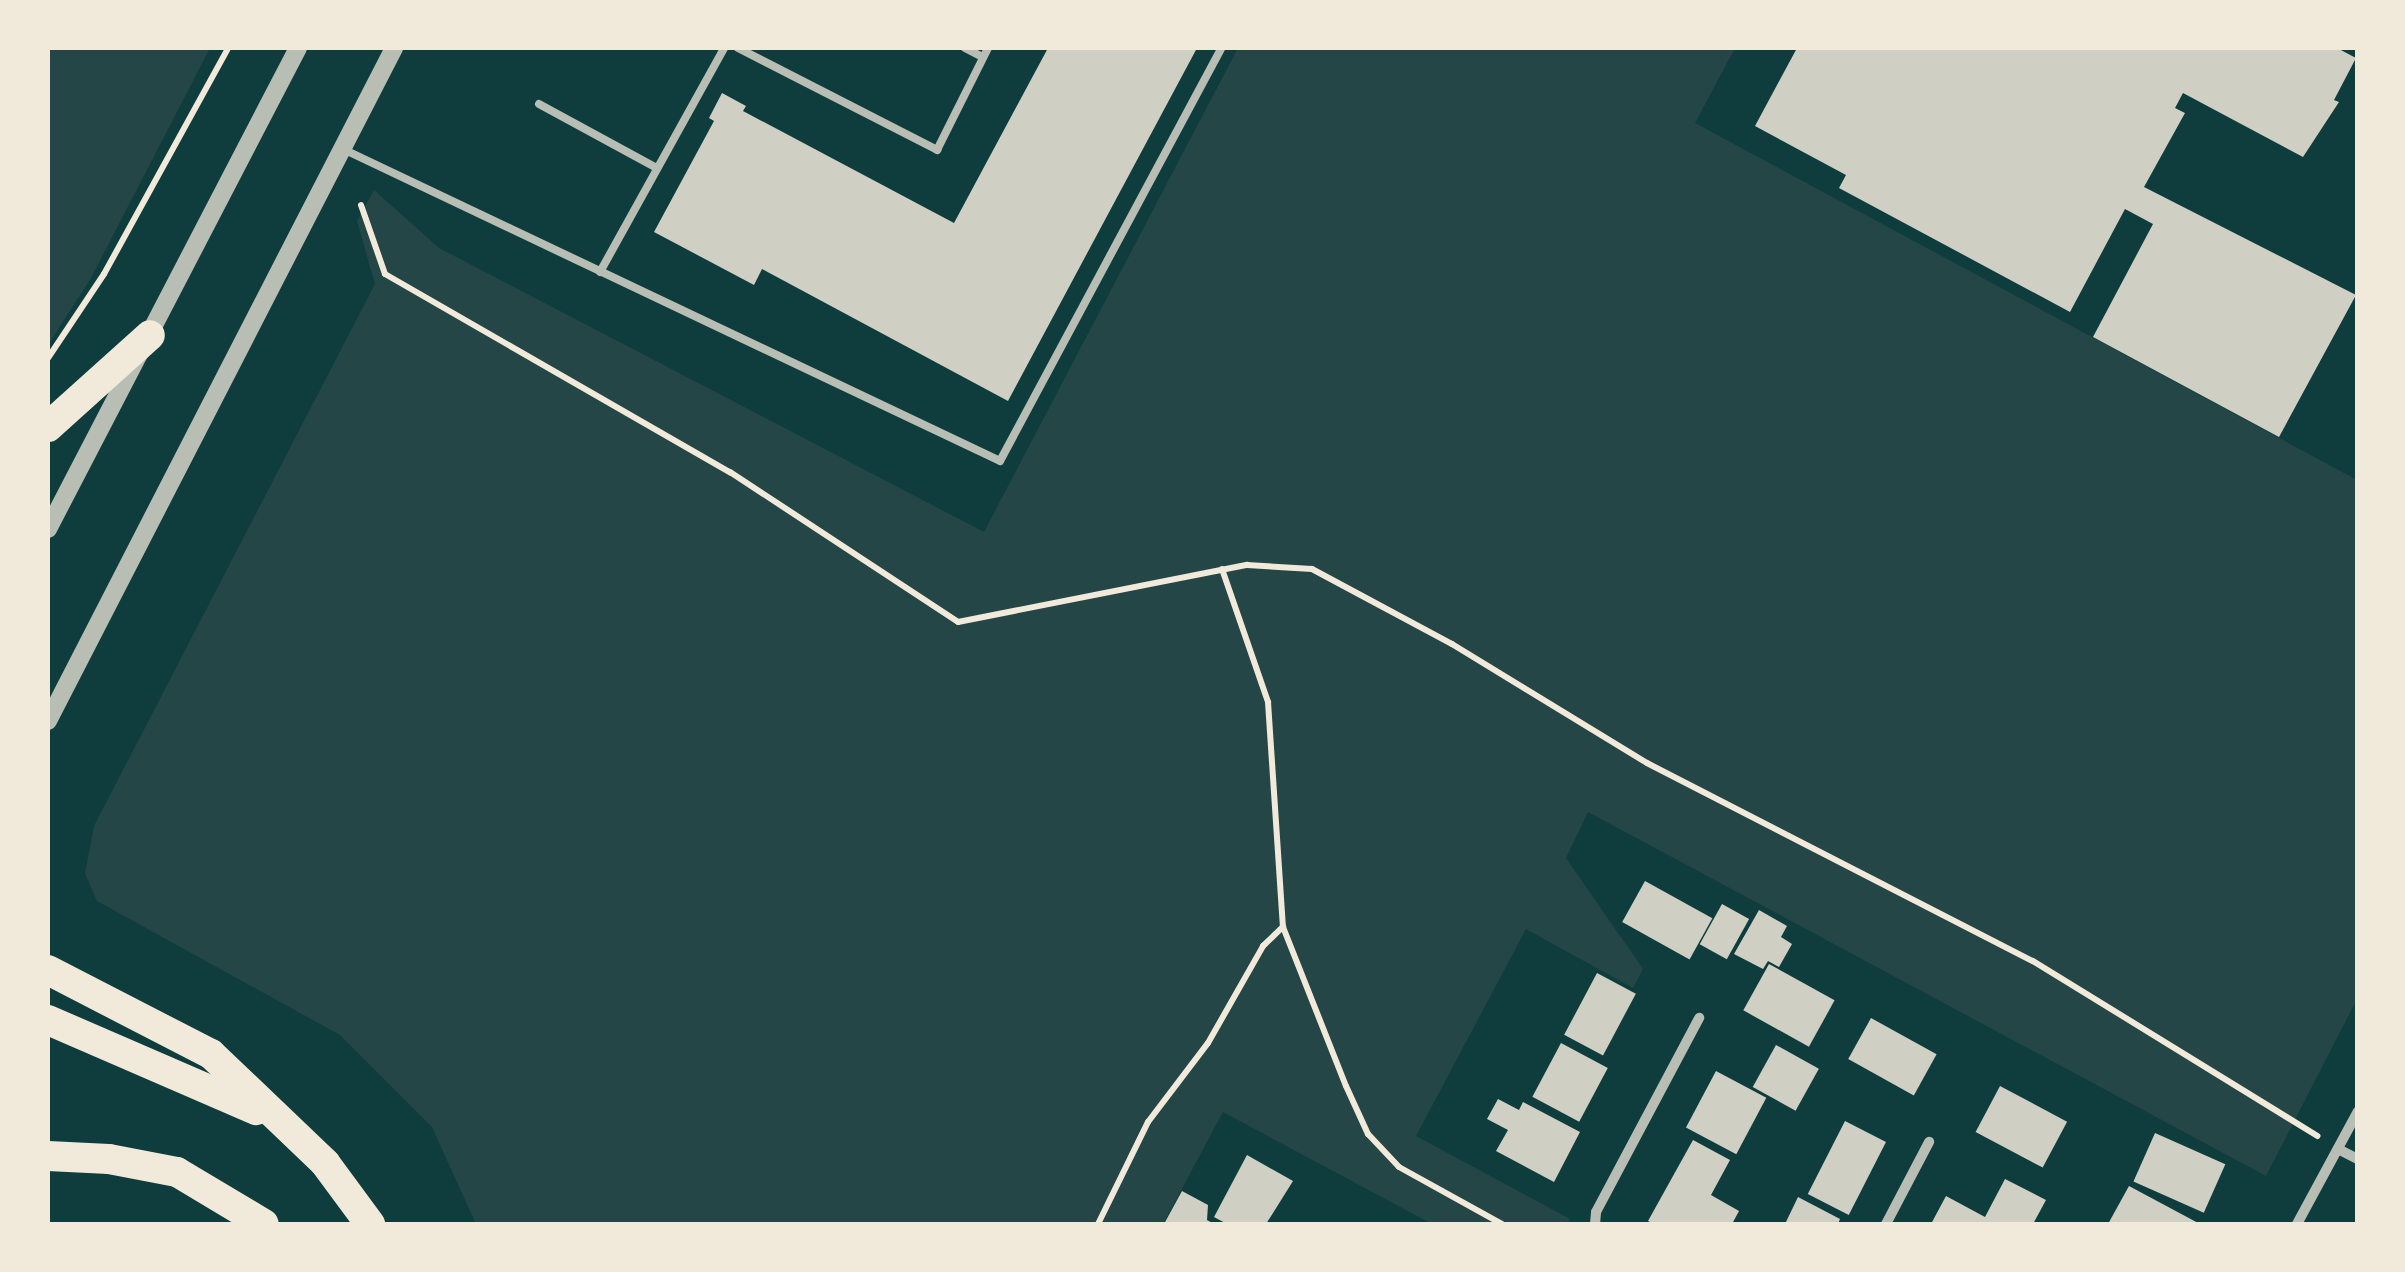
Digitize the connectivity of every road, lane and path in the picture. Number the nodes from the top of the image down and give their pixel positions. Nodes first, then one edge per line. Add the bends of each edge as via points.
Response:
1 (228, 48) edge
2 (298, 48) edge
3 (394, 48) edge
4 (724, 48) edge
5 (738, 48) edge
6 (965, 48) edge
7 (988, 48) edge
8 (1221, 48) edge
9 (983, 57) junction
10 (539, 104) dead end
11 (344, 150) junction
12 (657, 168) junction
13 (361, 205) dead end
14 (600, 272) junction
15 (150, 335) junction
16 (48, 358) edge
17 (48, 427) edge
18 (48, 528) edge
19 (1222, 570) junction
20 (48, 722) edge
21 (1283, 927) junction
22 (48, 970) edge
23 (1700, 1018) dead end
24 (48, 1020) edge
25 (2358, 1111) edge
26 (272, 1117) junction
27 (1930, 1142) dead end
28 (2338, 1149) junction
29 (48, 1156) edge
30 (2358, 1159) edge
31 (264, 1224) edge
32 (370, 1224) edge
33 (1098, 1224) edge
34 (1502, 1224) edge
35 (1595, 1224) edge
36 (1886, 1224) edge
37 (2298, 1224) edge

1 - 16 path via 104,274
2 - 15 street
3 - 11 street
4 - 12 lane
5 - 9 lane via 937,150
6 - 9 lane
7 - 9 lane
8 - 14 lane via 1000,461
10 - 12 lane
11 - 14 lane
11 - 20 street
12 - 14 lane
13 - 19 path via 385,274 730,472 958,622
15 - 17 highway
15 - 18 street
19 - 21 path via 1268,702
19 - 28 path via 1275,563 1312,570 1379,603 1646,762 2033,960
21 - 33 path via 1263,946 1208,1044 1148,1122
21 - 34 path via 1368,1134 1399,1167
22 - 26 highway via 211,1054
23 - 35 street
24 - 26 highway
25 - 28 street
26 - 32 highway via 325,1163
27 - 36 street
28 - 30 street
28 - 37 street
29 - 31 highway via 110,1158 177,1172

